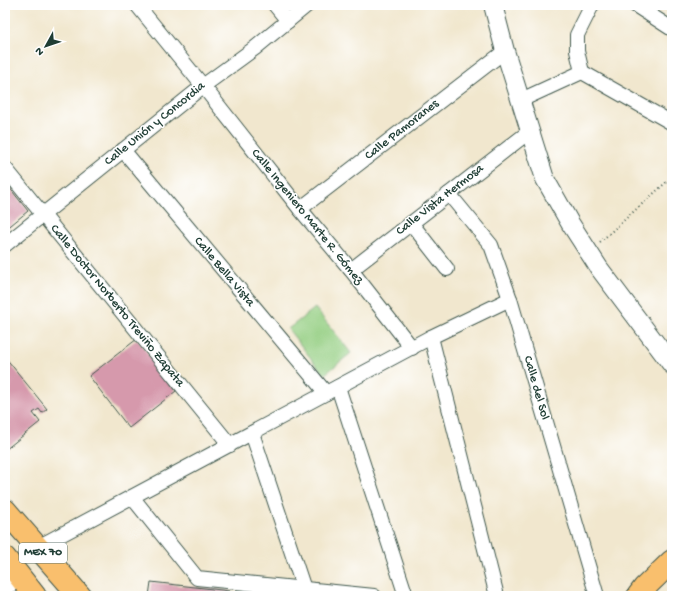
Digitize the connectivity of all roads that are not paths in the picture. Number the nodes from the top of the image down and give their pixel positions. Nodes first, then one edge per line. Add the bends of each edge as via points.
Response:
1 (137, 5) edge
2 (275, 5) edge
3 (307, 5) edge
4 (493, 5) edge
5 (592, 5) edge
6 (635, 5) edge
7 (288, 21) junction
8 (672, 29) edge
9 (505, 51) junction
10 (582, 72) junction
11 (203, 86) junction
12 (521, 100) junction
13 (672, 123) edge
14 (530, 131) junction
15 (123, 150) junction
16 (5, 168) edge
17 (449, 194) junction
18 (300, 209) junction
19 (43, 215) junction
20 (411, 223) junction
21 (5, 245) edge
22 (447, 268) dead end
23 (351, 270) junction
24 (510, 299) junction
25 (431, 337) junction
26 (412, 348) junction
27 (672, 364) edge
28 (338, 387) junction
29 (326, 393) junction
30 (252, 433) junction
31 (230, 445) junction
32 (132, 497) junction
33 (5, 510) edge
34 (38, 547) junction
35 (5, 558) edge
36 (672, 561) edge
37 (12, 584) edge
38 (304, 589) junction
39 (76, 591) edge
40 (636, 593) edge
41 (35, 596) edge
42 (45, 596) edge
43 (374, 596) edge
44 (406, 596) edge
45 (497, 596) edge
46 (597, 596) edge

1 - 11 street, Calle Ingeniero Marte R. Gómez
2 - 7 street
3 - 7 street, Calle Unión y Concordia
4 - 9 street
5 - 10 street via 577,35 577,51
6 - 8 street
7 - 11 street, Calle Unión y Concordia
9 - 12 street
9 - 18 street, Calle Pamoranes
10 - 12 street
10 - 13 street
11 - 15 street, Calle Unión y Concordia
11 - 18 street, Calle Ingeniero Marte R. Gómez
12 - 14 street
14 - 17 street, Calle Vista Hermosa
14 - 27 street via 545,179 589,252
15 - 19 street, Calle Unión y Concordia
15 - 29 street, Calle Bella Vista
16 - 19 street, Calle Doctor Norberto Treviño Zapata
17 - 20 street, Calle Vista Hermosa
17 - 24 street, Calle del Sol via 491,245
18 - 23 street, Calle Ingeniero Marte R. Gómez
19 - 21 street, Calle Unión y Concordia
19 - 31 street, Calle Doctor Norberto Treviño Zapata
20 - 22 street
20 - 23 street, Calle Vista Hermosa
23 - 26 street, Calle Ingeniero Marte R. Gómez
24 - 25 street
24 - 46 street, Calle del Sol
25 - 26 street
25 - 45 street
26 - 28 street
28 - 29 street
28 - 44 street
29 - 30 street
30 - 31 street
30 - 38 street
31 - 32 street
32 - 34 street
32 - 38 street via 198,578
33 - 34 main road, MEX 70
34 - 39 main road, MEX 70
35 - 37 main road, MEX 70
36 - 40 main road
37 - 41 main road, MEX 70
38 - 43 street
39 - 42 main road via 58,582 50,585

